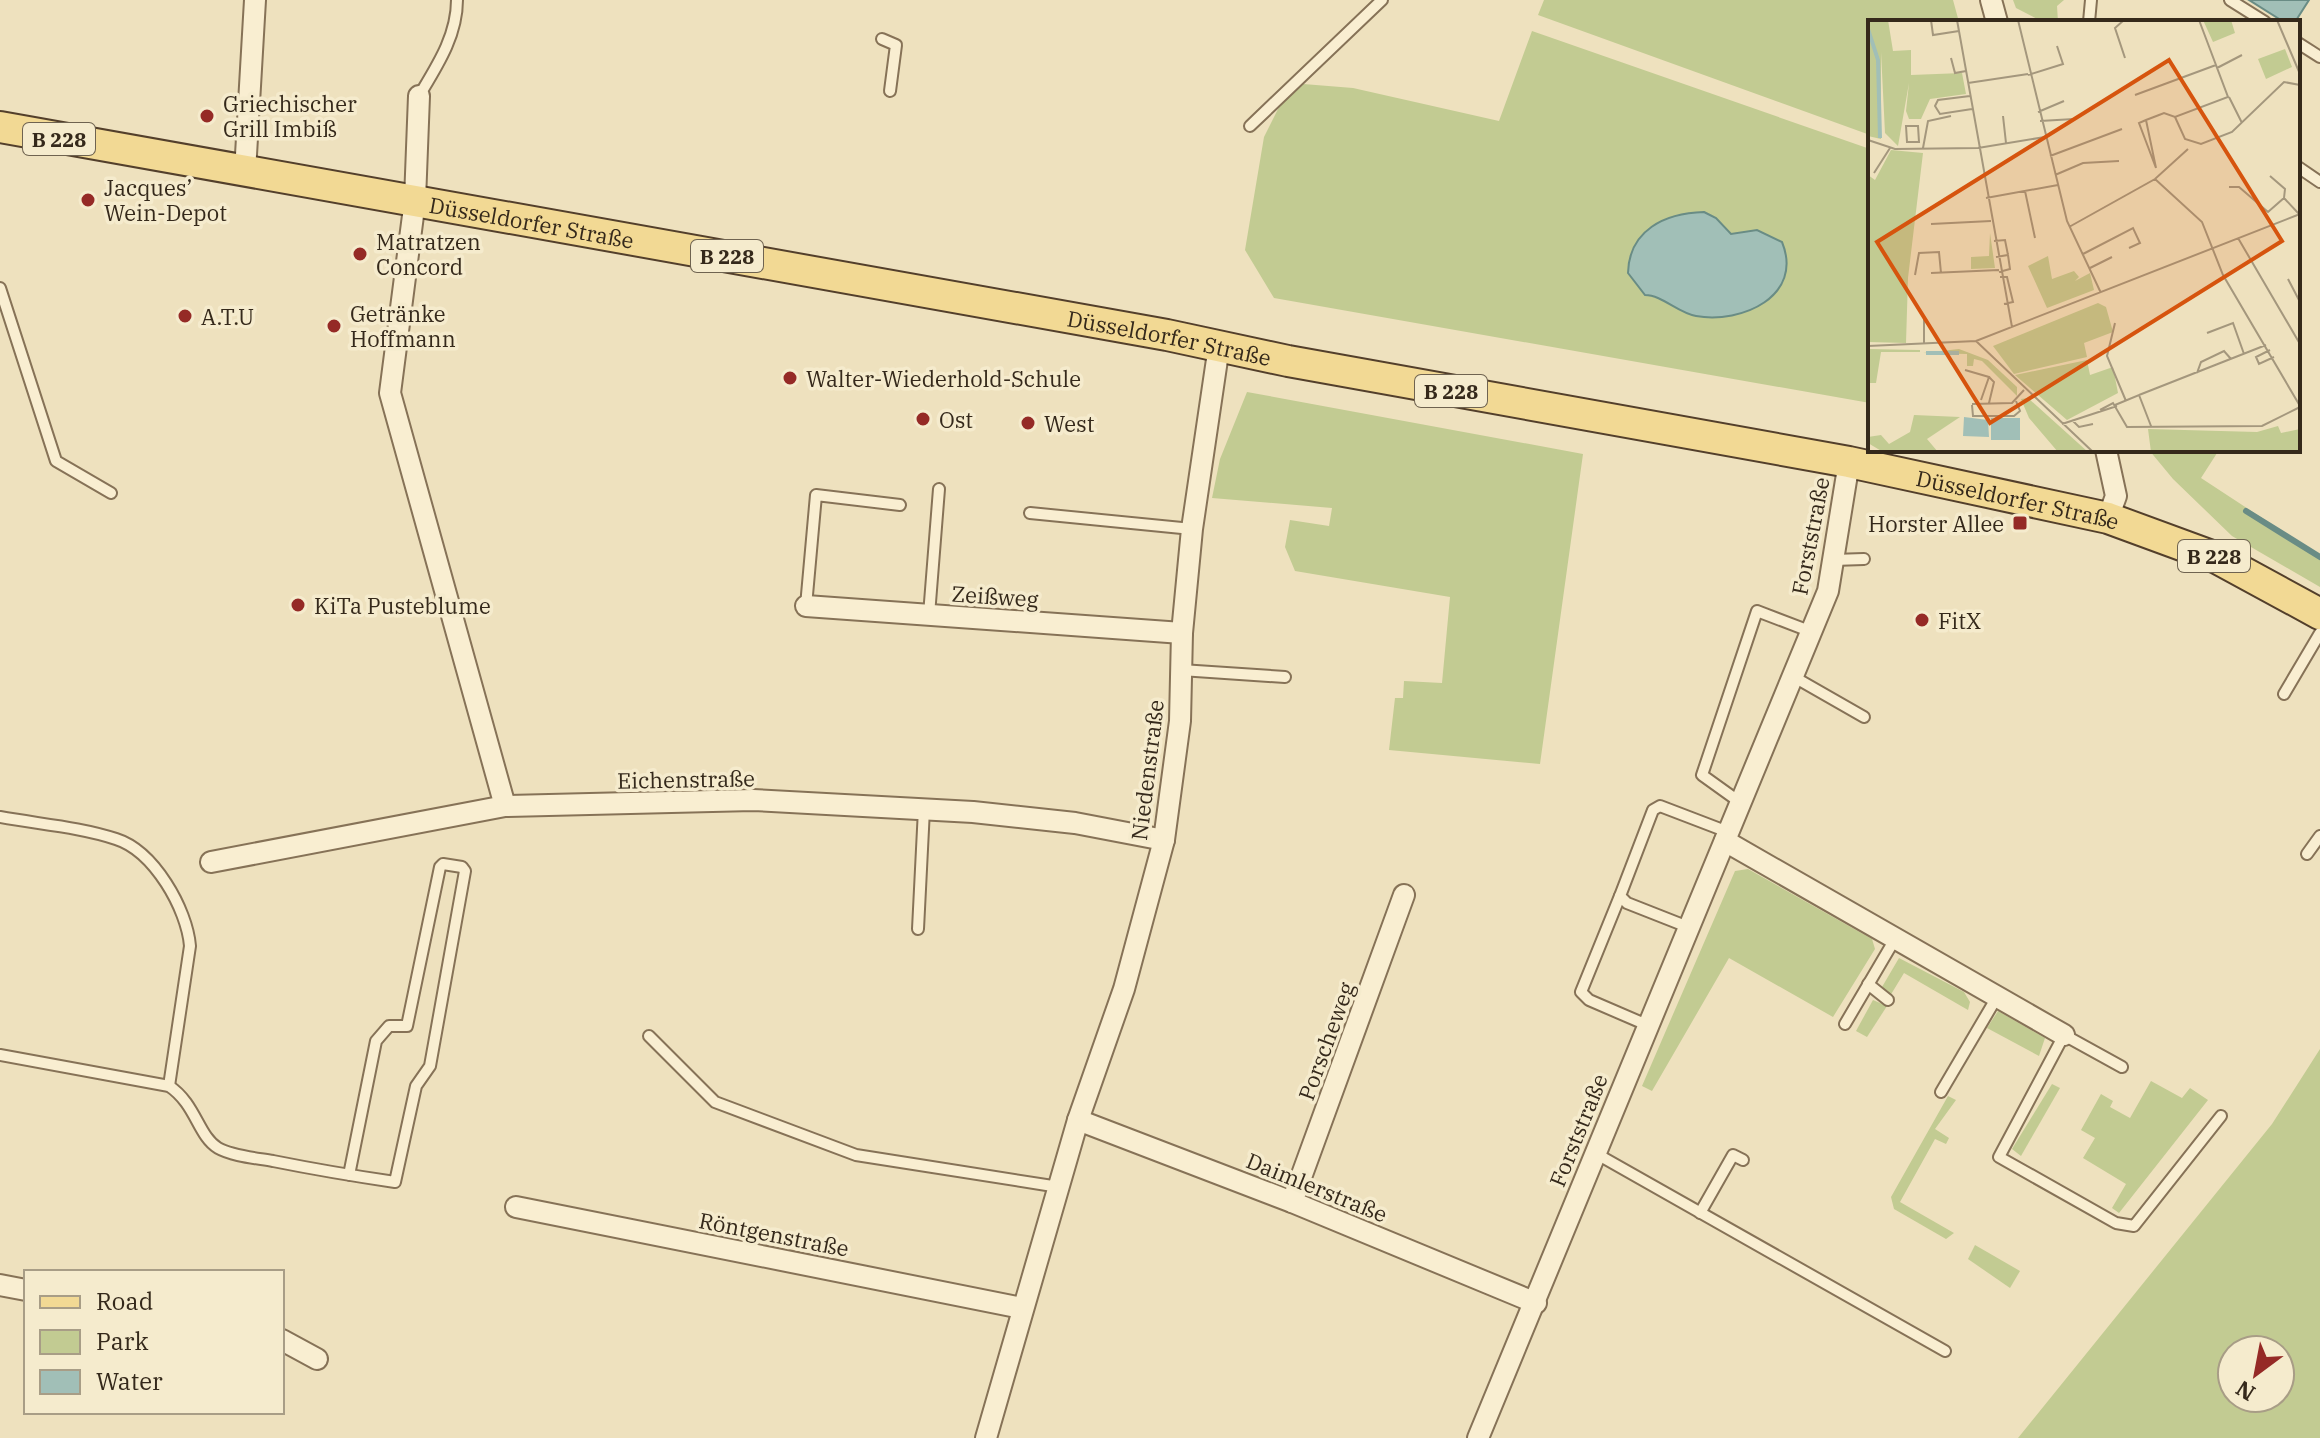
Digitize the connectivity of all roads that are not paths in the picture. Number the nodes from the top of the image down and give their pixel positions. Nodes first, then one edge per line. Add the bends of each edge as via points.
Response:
1 (255, 0) edge
2 (457, 0) edge
3 (1382, 0) edge
4 (1991, 0) edge
5 (2091, 0) edge
6 (2230, 0) edge
7 (1996, 20) edge
8 (2089, 20) edge
9 (2262, 20) edge
10 (882, 39) dead end
11 (2300, 44) edge
12 (2320, 57) edge
13 (890, 91) dead end
14 (419, 96) joint
15 (1250, 126) dead end
16 (0, 127) edge
17 (2300, 168) edge
18 (245, 172) junction
19 (2320, 182) edge
20 (415, 200) junction
21 (0, 288) edge
22 (1219, 346) junction
23 (2106, 452) edge
24 (1849, 462) junction
25 (939, 489) dead end
26 (111, 493) dead end
27 (900, 505) dead end
28 (1030, 513) dead end
29 (2108, 518) junction
30 (1192, 529) junction
31 (1864, 559) dead end
32 (1833, 560) junction
33 (806, 606) joint
34 (2320, 614) edge
35 (929, 615) junction
36 (1812, 632) junction
37 (1182, 633) junction
38 (2320, 633) edge
39 (1181, 670) junction
40 (1285, 677) dead end
41 (1794, 677) junction
42 (2284, 694) dead end
43 (1864, 717) dead end
44 (1741, 803) junction
45 (505, 806) junction
46 (924, 809) junction
47 (0, 817) edge
48 (2320, 836) edge
49 (1727, 837) junction
50 (1164, 840) junction
51 (2307, 854) dead end
52 (211, 862) dead end
53 (1404, 895) dead end
54 (1620, 896) junction
55 (1688, 927) junction
56 (918, 929) dead end
57 (1895, 939) junction
58 (1868, 984) junction
59 (1997, 997) junction
60 (1888, 1000) dead end
61 (1845, 1024) dead end
62 (1647, 1025) junction
63 (2064, 1035) junction
64 (649, 1036) dead end
65 (0, 1055) edge
66 (2122, 1067) dead end
67 (169, 1086) junction
68 (1941, 1092) dead end
69 (2221, 1116) dead end
70 (1078, 1120) junction
71 (1593, 1152) junction
72 (1743, 1160) dead end
73 (349, 1175) junction
74 (1059, 1187) junction
75 (1292, 1202) junction
76 (516, 1207) dead end
77 (1700, 1213) junction
78 (0, 1285) edge
79 (24, 1290) edge
80 (1536, 1303) junction
81 (1022, 1308) junction
82 (284, 1341) edge
83 (1945, 1351) dead end
84 (317, 1359) dead end
85 (986, 1438) edge
86 (1478, 1438) edge

1 - 18 street
2 - 14 lane via 445,52
3 - 15 lane
4 - 7 street
5 - 8 lane
6 - 9 lane
10 - 13 lane via 896,45
11 - 12 lane
14 - 20 street
16 - 18 main road, Düsseldorfer Straße / B 228
17 - 19 lane
18 - 20 main road, Düsseldorfer Straße / B 228
20 - 22 main road, Düsseldorfer Straße / B 228
20 - 45 street via 390,393
21 - 26 lane via 56,461
22 - 24 main road, Düsseldorfer Straße / B 228
22 - 30 street, Niedenstraße
23 - 29 street via 2116,496
24 - 29 main road, Düsseldorfer Straße / B 228
24 - 32 street, Forststraße
25 - 35 lane
27 - 33 lane via 816,495
28 - 30 lane
29 - 34 main road, Düsseldorfer Straße / B 228 via 2217,558
30 - 37 street, Niedenstraße
31 - 32 lane
32 - 36 street, Forststraße
33 - 35 street, Zeißweg
35 - 37 street, Zeißweg
36 - 41 street, Forststraße
36 - 44 lane via 1757,611 1702,775
37 - 39 street, Niedenstraße
38 - 42 lane
39 - 40 lane
39 - 50 street, Niedenstraße via 1180,721
41 - 43 lane
41 - 44 street, Forststraße
44 - 49 street, Forststraße
45 - 46 street, Eichenstraße via 753,800
45 - 52 street, Eichenstraße
46 - 50 street, Eichenstraße via 1075,823
46 - 56 lane
47 - 67 lane via 118,839 137,851 179,902 190,946
48 - 51 lane
49 - 54 lane via 1660,806 1653,810
49 - 55 street, Forststraße
49 - 57 street
50 - 70 street, Niedenstraße via 1124,989
53 - 75 street, Porscheweg
54 - 55 lane
54 - 62 lane via 1581,992
55 - 62 street, Forststraße
57 - 58 lane
57 - 59 street
58 - 60 lane
58 - 61 lane
59 - 63 street
59 - 68 lane
62 - 71 street, Forststraße
63 - 66 lane
63 - 69 lane via 1999,1157 2116,1223 2134,1226
64 - 74 lane via 715,1102 856,1155
65 - 67 lane
67 - 73 lane via 186,1098 219,1148
70 - 74 street, Niedenstraße
70 - 75 street, Daimlerstraße
71 - 77 lane
71 - 80 street, Forststraße
72 - 77 lane via 1733,1155
73 - 73 lane via 395,1182 416,1086 430,1066 462,867 440,867 407,1026 389,1026 376,1041
74 - 81 street, Niedenstraße
75 - 80 street, Daimlerstraße
76 - 81 street, Röntgenstraße
77 - 83 lane
78 - 79 street
80 - 86 street, Forststraße
81 - 85 street, Niedenstraße
82 - 84 street

